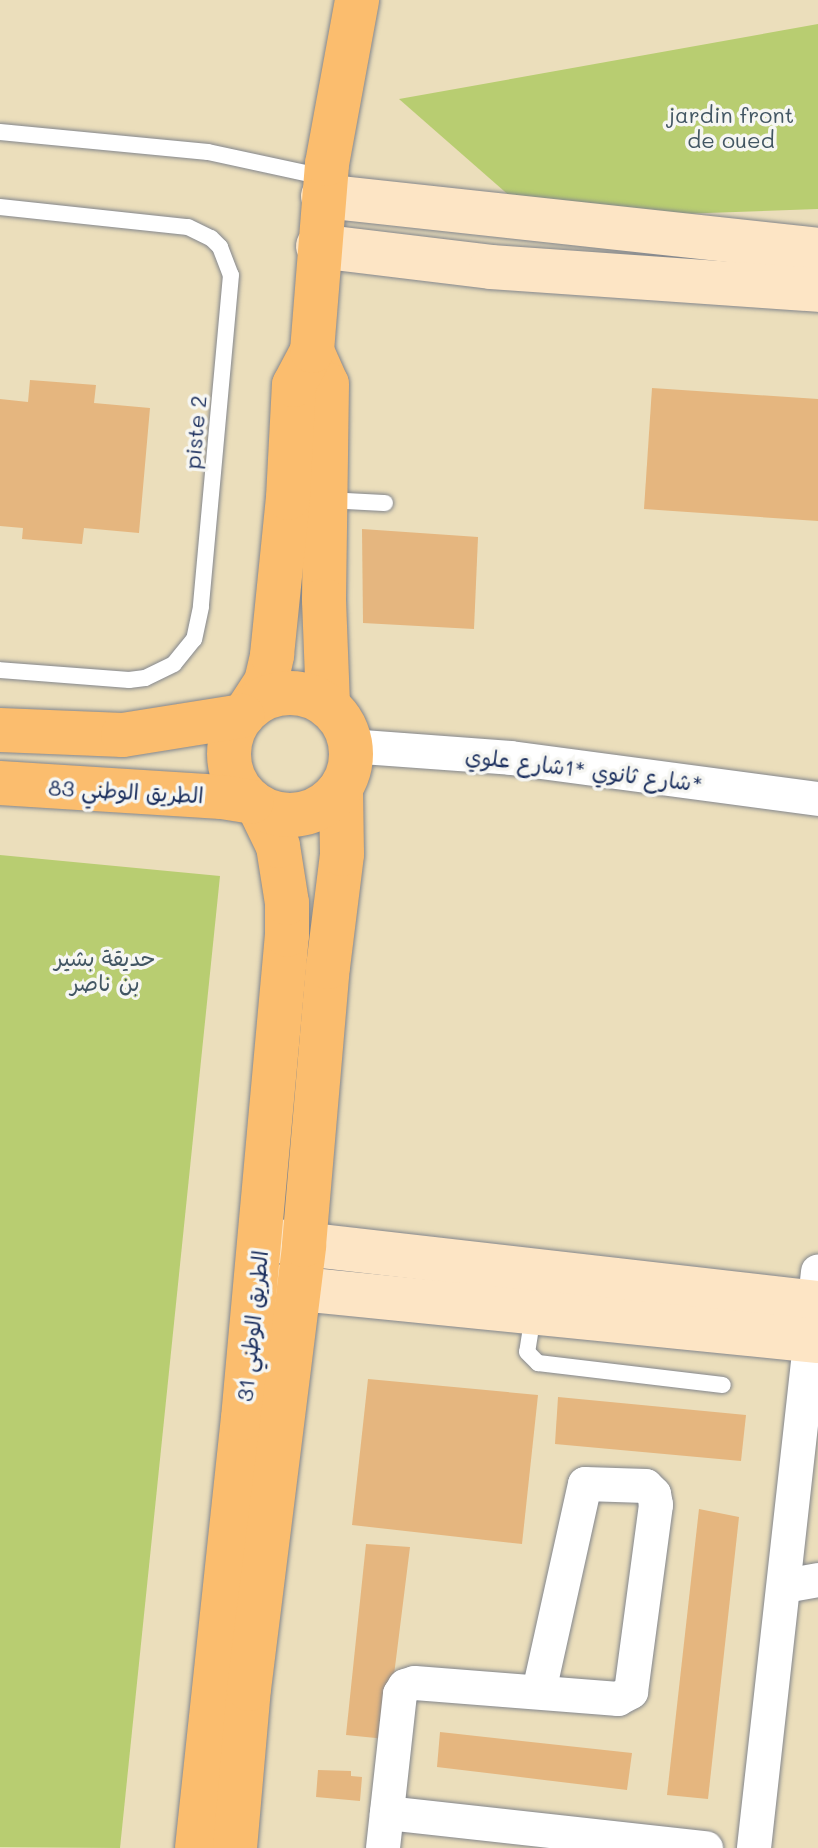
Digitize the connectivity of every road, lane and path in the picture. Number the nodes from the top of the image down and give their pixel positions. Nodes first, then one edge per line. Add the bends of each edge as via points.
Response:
1 (357, 0) edge
2 (0, 132) edge
3 (325, 179) junction
4 (0, 207) edge
5 (318, 246) junction
6 (818, 250) edge
7 (818, 290) edge
8 (312, 351) junction
9 (324, 499) junction
10 (385, 503) dead end
11 (0, 670) edge
12 (328, 706) junction
13 (246, 712) junction
14 (0, 730) edge
15 (345, 767) junction
16 (0, 783) edge
17 (818, 799) edge
18 (256, 804) junction
19 (260, 1239) junction
20 (304, 1245) junction
21 (276, 1286) junction
22 (816, 1312) edge
23 (533, 1314) junction
24 (723, 1385) dead end
25 (818, 1580) edge
26 (785, 1586) junction
27 (539, 1692) junction
28 (387, 1813) junction
29 (197, 1848) edge
30 (235, 1848) edge
31 (383, 1848) edge
32 (706, 1848) edge
33 (754, 1848) edge

1 - 3 main road
2 - 3 lane via 208,152
3 - 5 main road
3 - 6 street
4 - 11 lane, piste 2 via 188,227 220,247 231,275 194,639 174,664 145,678
5 - 7 street via 491,267
5 - 8 main road
8 - 9 main road via 327,384
8 - 13 main road via 294,385 272,655 266,682
9 - 10 lane
9 - 12 main road
12 - 13 main road via 288,693 268,697
12 - 15 main road via 341,722
13 - 14 main road via 123,735
13 - 18 main road via 231,742 231,770 239,788
15 - 17 street, شارع ثانوي *1شارع علوي* via 511,758
15 - 18 main road via 326,803 308,812 288,815
15 - 20 main road via 342,854
16 - 18 main road, الطريق الوطني 83 via 222,797
18 - 19 main road, الطريق الوطني 31 via 278,846 287,919
19 - 20 street
19 - 21 main road, الطريق الوطني 31
20 - 21 main road
20 - 22 street
21 - 23 street
21 - 29 main road, الطريق الوطني 31
21 - 30 main road
22 - 23 street
22 - 26 street
23 - 24 lane via 527,1352 538,1363
25 - 26 street
26 - 33 street
27 - 27 street via 580,1493 585,1484 646,1486 656,1505 631,1692 618,1699
27 - 28 street via 405,1686
28 - 31 street
28 - 32 street

